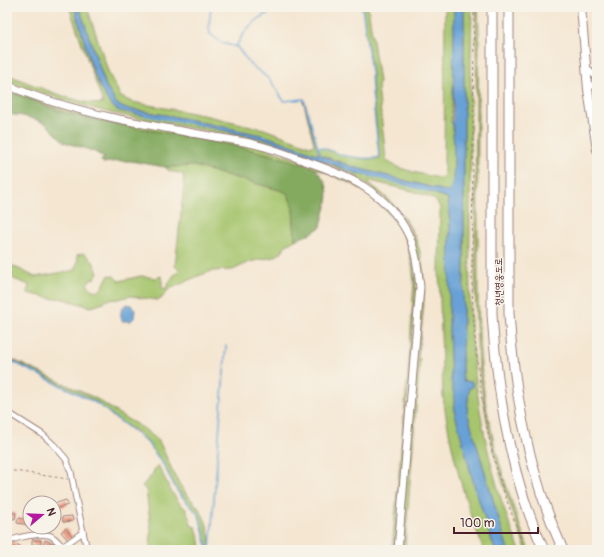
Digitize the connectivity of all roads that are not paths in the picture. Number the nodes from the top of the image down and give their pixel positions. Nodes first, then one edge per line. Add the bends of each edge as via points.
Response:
1 (492, 7) edge
2 (509, 7) edge
3 (581, 7) edge
4 (586, 66) junction
5 (597, 79) edge
6 (597, 82) edge
7 (7, 85) edge
8 (588, 89) junction
9 (597, 150) edge
10 (7, 412) edge
11 (83, 532) junction
12 (7, 543) edge
13 (60, 548) edge
14 (543, 549) edge
15 (87, 550) edge
16 (398, 550) edge
17 (563, 550) edge

1 - 14 highway, 청년영웅도로 via 492,314 495,360 512,455 525,501
2 - 17 highway, 청년영웅도로 via 509,281 512,358 528,450
3 - 4 main road
4 - 5 street
4 - 8 main road
6 - 8 street
7 - 16 street via 94,113 250,143 279,151 330,169 361,184 395,215 412,245 420,287
8 - 9 main road
10 - 11 street via 42,434 66,459
11 - 13 street
11 - 15 street
12 - 13 street via 14,538 46,535 51,536

